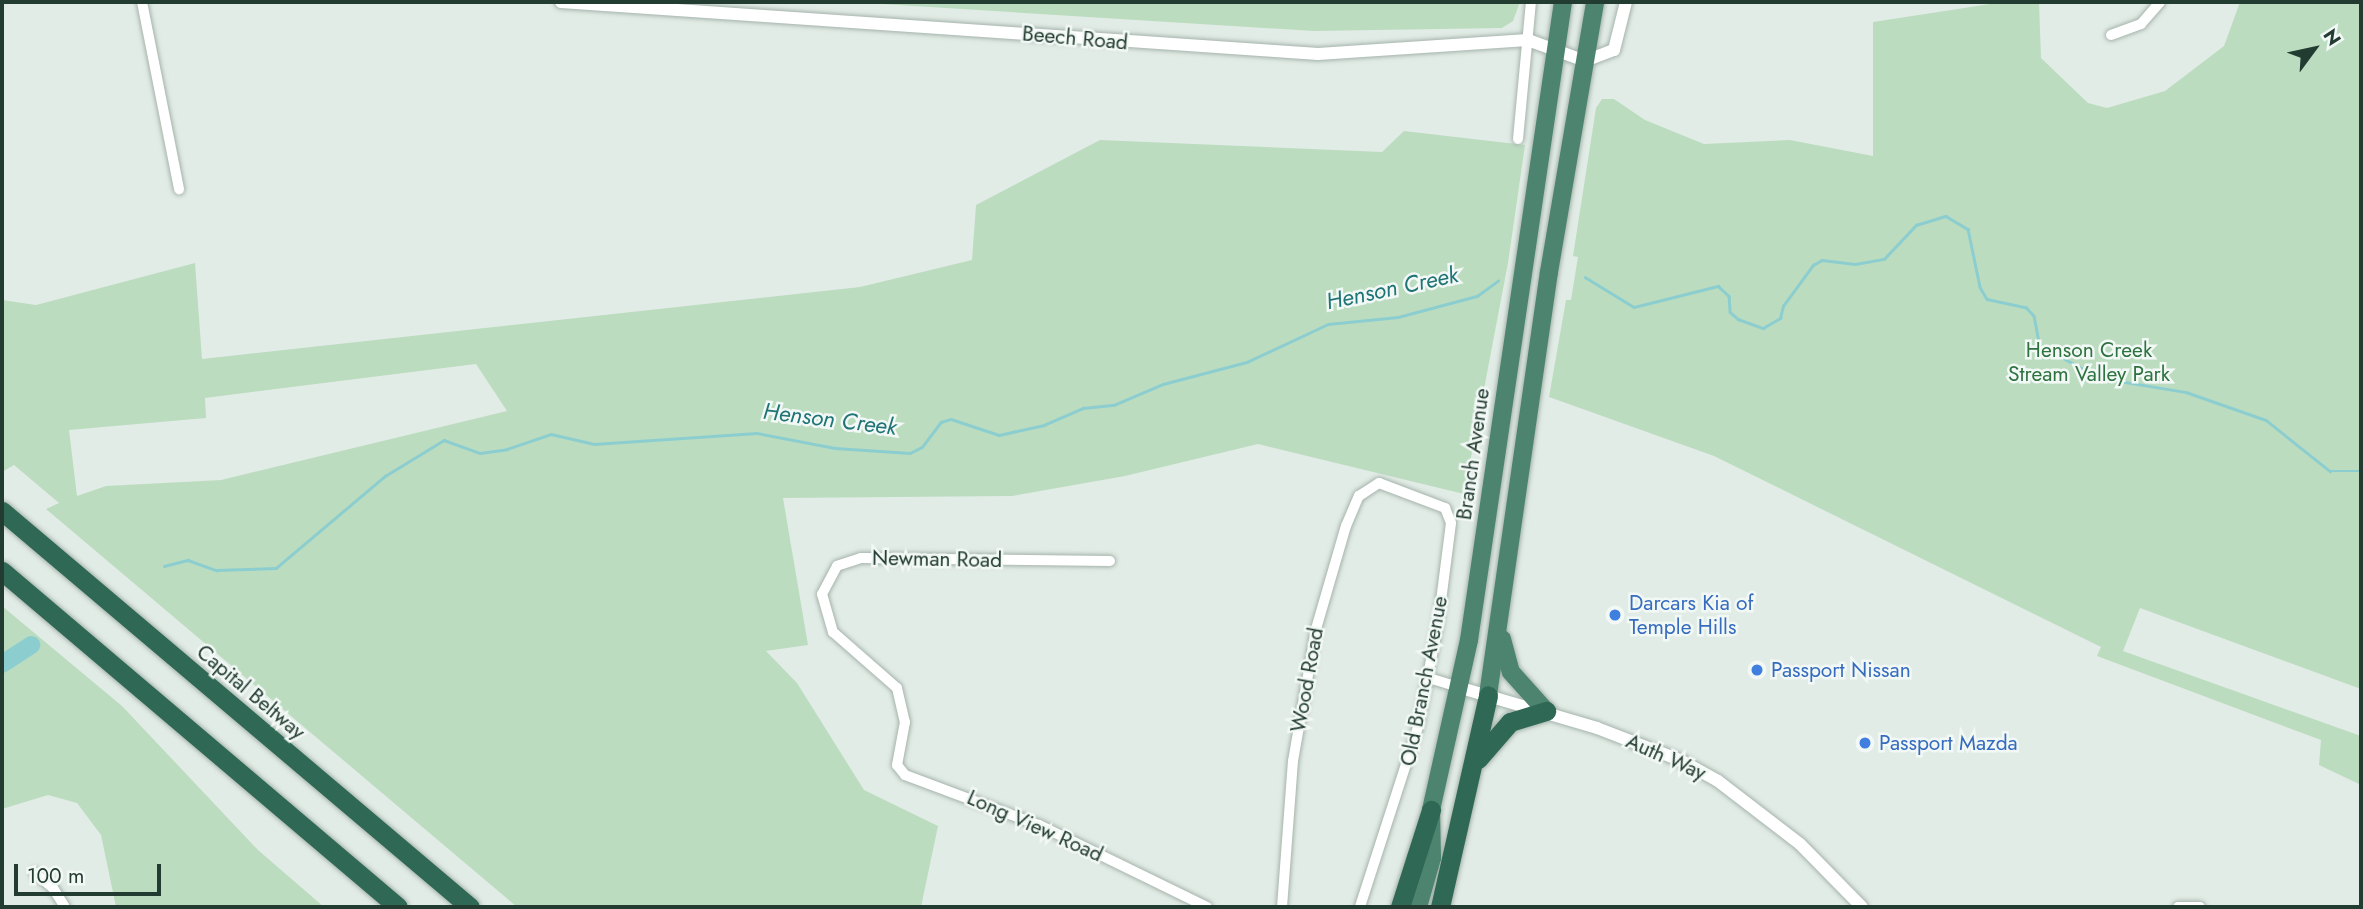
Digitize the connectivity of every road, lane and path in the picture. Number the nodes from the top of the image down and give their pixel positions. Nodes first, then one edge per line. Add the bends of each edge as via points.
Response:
1 (142, 2) edge
2 (561, 2) edge
3 (1531, 2) edge
4 (1563, 2) edge
5 (1595, 2) edge
6 (1626, 2) edge
7 (2160, 2) edge
8 (2111, 35) dead end
9 (1528, 40) junction
10 (1556, 49) junction
11 (1585, 61) junction
12 (1518, 139) dead end
13 (179, 189) dead end
14 (1391, 486) joint
15 (2, 511) edge
16 (1110, 561) dead end
17 (2, 571) edge
18 (1500, 620) junction
19 (1429, 678) junction
20 (1461, 688) junction
21 (1489, 695) junction
22 (1546, 711) junction
23 (904, 728) joint
24 (1473, 765) junction
25 (1431, 810) junction
26 (35, 873) dead end
27 (65, 907) edge
28 (398, 907) edge
29 (470, 907) edge
30 (1207, 907) edge
31 (1282, 907) edge
32 (1360, 907) edge
33 (1400, 907) edge
34 (1418, 907) edge
35 (1440, 907) edge
36 (1862, 907) edge
37 (2178, 907) edge
38 (2200, 907) edge

1 - 13 street
2 - 9 street, Beech Road via 1318,54
3 - 9 street
4 - 10 highway, Branch Avenue
5 - 11 highway
6 - 11 street via 1614,50
7 - 8 street via 2141,24
9 - 10 street, Beech Road
9 - 12 street
10 - 11 street, Beech Road
10 - 20 highway, Branch Avenue
11 - 18 highway via 1549,272
14 - 19 street, Old Branch Avenue via 1445,508 1451,523
14 - 31 street, Wood Road via 1372,485 1359,496 1316,629 1293,761
15 - 29 highway, Capital Beltway
16 - 23 street, Newman Road via 871,557 837,566 822,594 827,619 842,643 897,688
17 - 28 highway
18 - 21 highway
18 - 22 highway via 1511,672
19 - 20 street, Auth Way
19 - 32 street, Old Branch Avenue via 1407,769
20 - 21 street, Auth Way
20 - 25 highway, Branch Avenue
21 - 22 street, Auth Way
21 - 24 highway
22 - 24 highway via 1510,722
22 - 36 street, Auth Way via 1680,760 1718,781 1800,844
23 - 30 street, Long View Road via 897,765 905,775 1039,825
24 - 35 highway
25 - 33 highway, Branch Avenue
25 - 34 highway via 1432,858
26 - 27 street via 53,888
37 - 38 street

